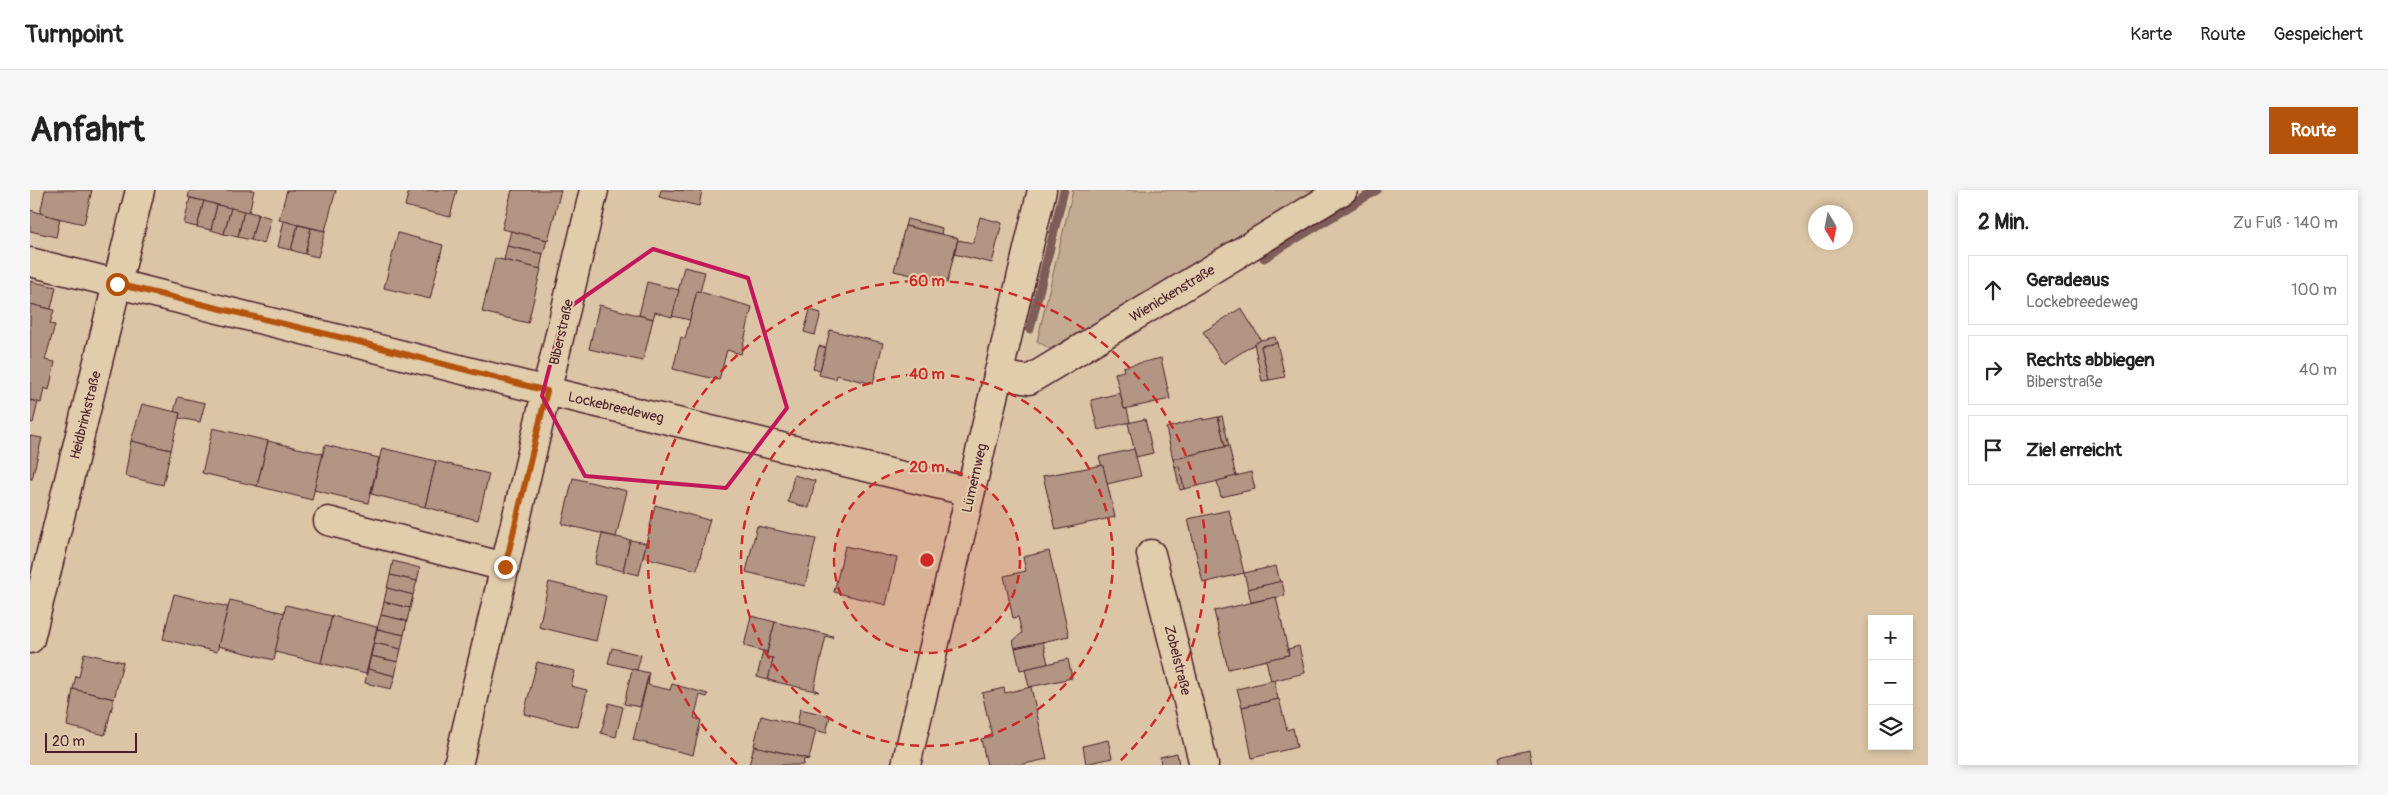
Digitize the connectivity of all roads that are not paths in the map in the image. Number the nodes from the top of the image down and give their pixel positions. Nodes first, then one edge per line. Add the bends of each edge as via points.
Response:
1 (140, 190) edge
2 (594, 190) edge
3 (1042, 190) edge
4 (1343, 190) edge
5 (30, 262) edge
6 (117, 284) junction
7 (998, 376) junction
8 (547, 391) junction
9 (970, 492) junction
10 (328, 521) dead end
11 (1151, 554) dead end
12 (505, 567) junction
13 (30, 639) edge
14 (458, 765) edge
15 (906, 765) edge
16 (1204, 765) edge

1 - 6 street, Heidbrinkstraße
2 - 8 street, Biberstraße
3 - 7 street, Lümernweg
4 - 7 street, Wienickenstraße via 1030,380
5 - 6 street, Lockebreedeweg
6 - 8 street, Lockebreedeweg
6 - 13 street, Heidbrinkstraße
7 - 9 street, Lümernweg
8 - 9 street, Lockebreedeweg
8 - 12 street, Biberstraße
9 - 15 street, Lümernweg
10 - 12 street
11 - 16 street, Zobelstraße
12 - 14 street, Biberstraße

